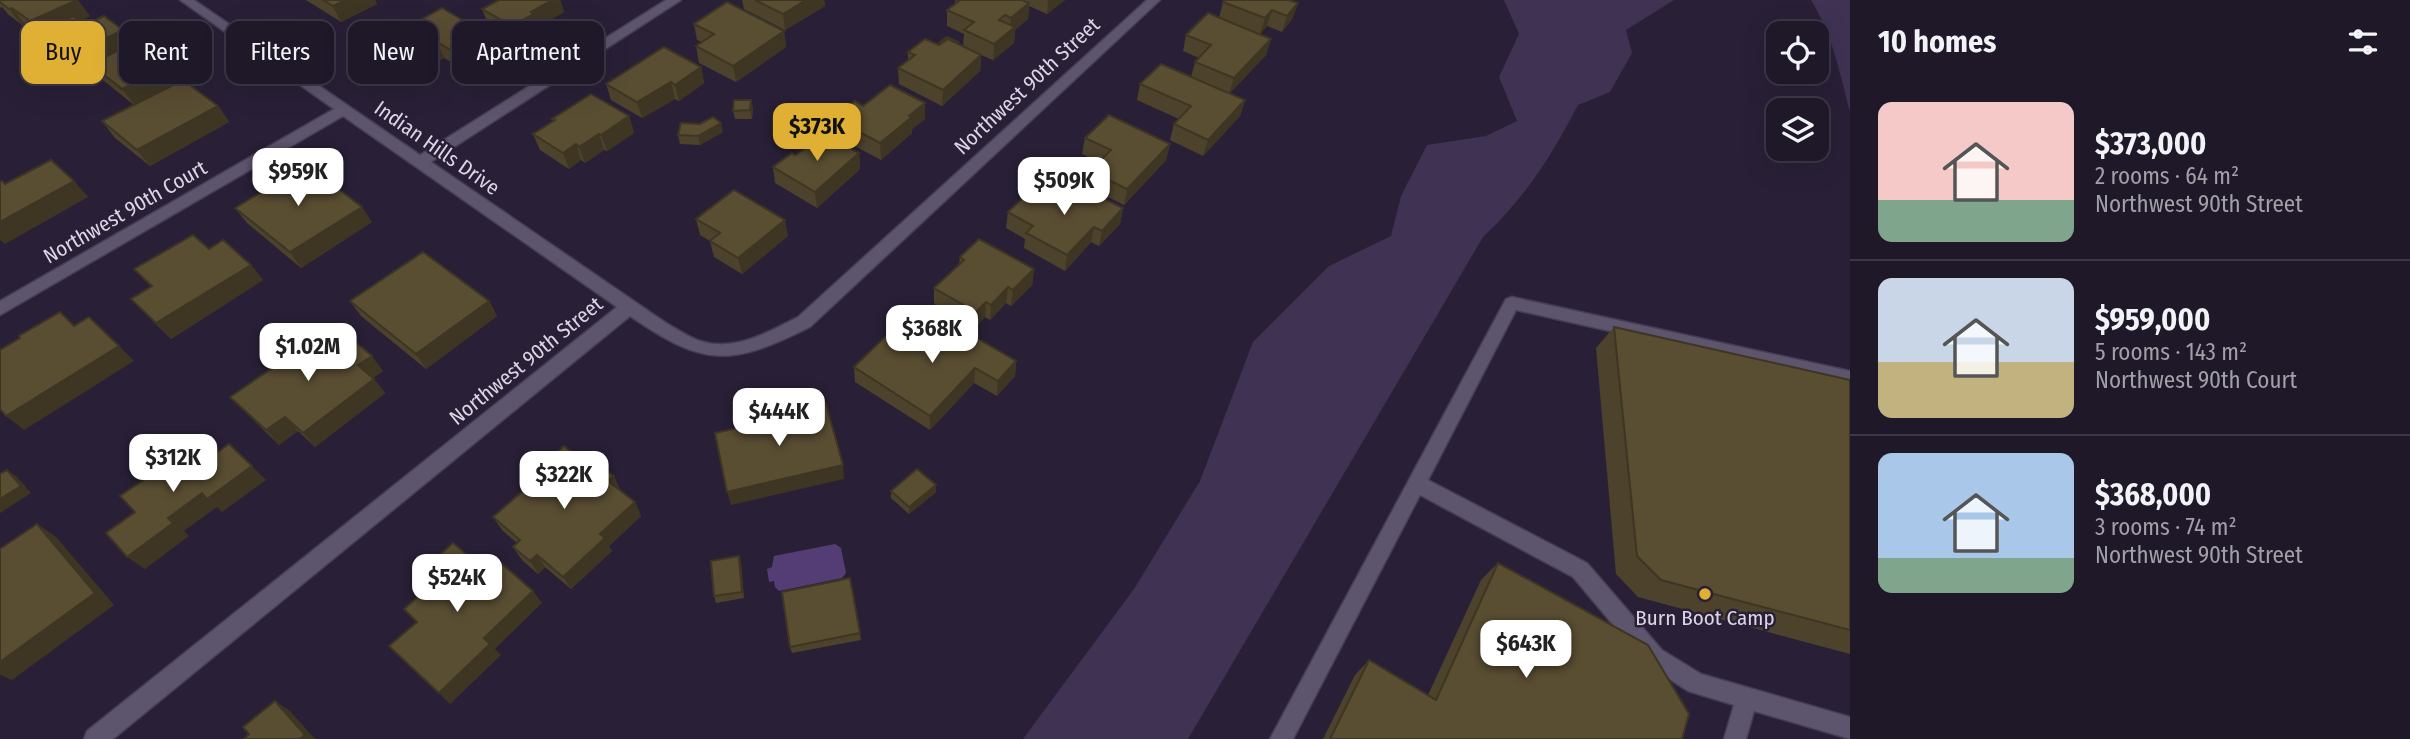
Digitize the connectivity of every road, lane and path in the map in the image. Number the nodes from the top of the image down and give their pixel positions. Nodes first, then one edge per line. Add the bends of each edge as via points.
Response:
1 (675, 0) edge
2 (1154, 0) edge
3 (194, 2) edge
4 (344, 109) junction
5 (420, 162) junction
6 (629, 307) junction
7 (0, 309) edge
8 (1850, 378) edge
9 (1416, 482) junction
10 (1746, 698) junction
11 (1850, 728) edge
12 (95, 739) edge
13 (1281, 739) edge
14 (1735, 739) edge

1 - 5 street
2 - 6 street, Northwest 90th Street via 804,322 758,346 700,348
3 - 4 street, Indian Hills Drive
4 - 5 street, Indian Hills Drive
4 - 7 street, Northwest 90th Court
5 - 6 street, Indian Hills Drive
6 - 12 street, Northwest 90th Street
8 - 9 street via 1512,303
9 - 10 street via 1580,570 1654,657 1696,683
9 - 13 street
10 - 11 street
10 - 14 street

